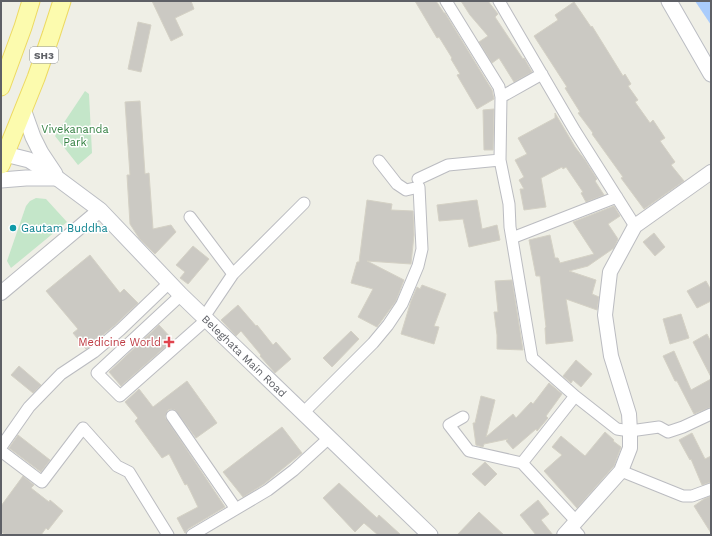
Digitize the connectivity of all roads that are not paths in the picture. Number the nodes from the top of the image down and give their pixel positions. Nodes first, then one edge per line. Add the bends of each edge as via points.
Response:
1 (31, 1) edge
2 (62, 1) edge
3 (446, 1) edge
4 (499, 1) edge
5 (669, 1) edge
6 (542, 74) junction
7 (711, 74) edge
8 (1, 87) edge
9 (501, 97) junction
10 (23, 109) junction
11 (2, 157) edge
12 (500, 160) junction
13 (378, 161) dead end
14 (711, 172) edge
15 (57, 178) junction
16 (418, 179) dead end
17 (1, 180) edge
18 (617, 197) junction
19 (304, 203) dead end
20 (100, 210) junction
21 (190, 217) dead end
22 (635, 226) junction
23 (512, 238) junction
24 (233, 274) junction
25 (170, 283) junction
26 (1, 293) edge
27 (181, 295) junction
28 (205, 319) junction
29 (575, 396) junction
30 (303, 413) junction
31 (711, 414) edge
32 (172, 416) dead end
33 (463, 417) dead end
34 (630, 431) junction
35 (329, 438) junction
36 (1, 447) edge
37 (1, 451) edge
38 (522, 463) junction
39 (621, 471) junction
40 (711, 490) edge
41 (236, 509) junction
42 (573, 530) edge
43 (168, 535) edge
44 (192, 535) edge
45 (430, 535) edge

1 - 8 main road, SH3
2 - 10 main road, SH3
3 - 9 street via 499,87
4 - 6 street
5 - 7 main road
6 - 9 street
6 - 18 street
9 - 12 street
10 - 11 main road, SH3
10 - 15 main road via 33,137
11 - 15 main road, Beleghata Main Road via 29,160
12 - 16 street via 448,165
12 - 23 street via 510,204
13 - 30 street via 397,184 406,190 419,187 422,249 418,266 402,304 388,325
14 - 22 street
15 - 17 main road
15 - 20 main road, Beleghata Main Road
18 - 22 street
18 - 23 street
19 - 24 street
20 - 25 main road, Beleghata Main Road
20 - 26 street
21 - 24 street
22 - 34 street via 610,272 606,315 612,356 629,414
23 - 29 street via 532,358
24 - 28 street
25 - 27 main road, Beleghata Main Road
25 - 36 street via 120,330 61,374 29,407
27 - 28 main road, Beleghata Main Road
27 - 28 street via 97,373 120,396
28 - 30 main road, Beleghata Main Road
29 - 34 street via 617,429
29 - 38 street
30 - 35 main road, Beleghata Main Road
31 - 34 street via 668,432 659,427
32 - 41 street
33 - 38 street via 449,425 469,451
34 - 39 street via 630,448
35 - 41 street via 268,490
35 - 45 main road, Beleghata Main Road
37 - 43 street via 42,482 83,428 117,466 128,472
38 - 42 street
39 - 40 street via 683,496
39 - 42 street
41 - 44 street

